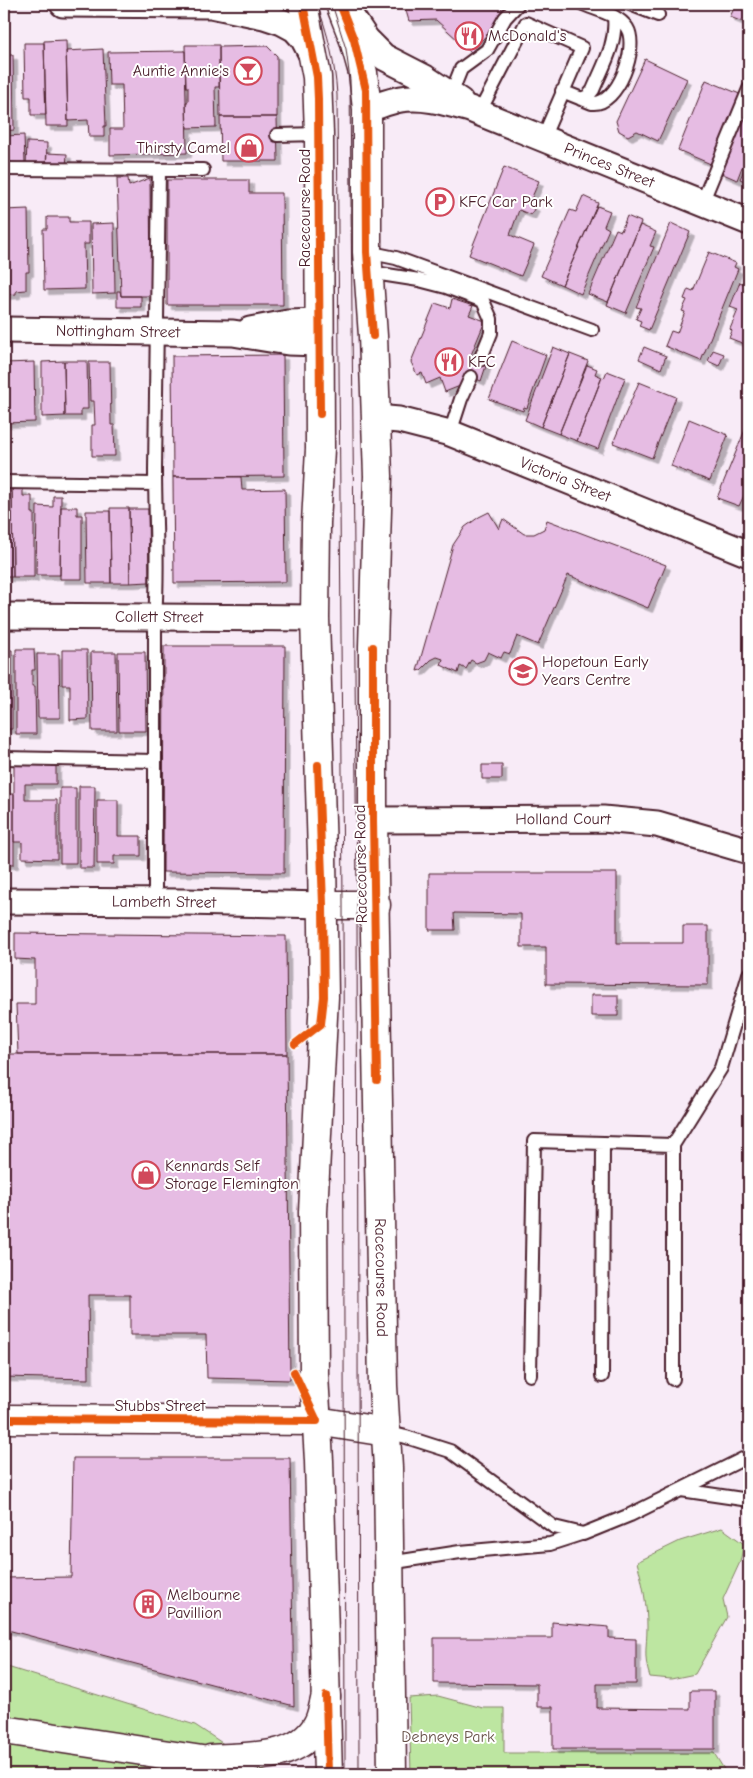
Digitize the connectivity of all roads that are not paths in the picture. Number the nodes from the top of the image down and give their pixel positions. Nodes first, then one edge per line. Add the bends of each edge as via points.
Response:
1 (62, 4) edge
2 (123, 4) edge
3 (213, 4) edge
4 (303, 4) edge
5 (341, 4) edge
6 (520, 4) edge
7 (583, 4) edge
8 (630, 4) edge
9 (658, 15) dead end
10 (614, 17) junction
11 (526, 23) junction
12 (314, 58) junction
13 (749, 89) edge
14 (562, 90) junction
15 (581, 99) junction
16 (462, 105) junction
17 (367, 109) junction
18 (277, 134) dead end
19 (319, 134) junction
20 (543, 138) junction
21 (4, 169) edge
22 (159, 170) junction
23 (203, 170) dead end
24 (702, 203) junction
25 (749, 222) edge
26 (368, 262) junction
27 (4, 330) edge
28 (592, 330) dead end
29 (156, 332) junction
30 (320, 332) junction
31 (480, 360) dead end
32 (471, 377) dead end
33 (376, 418) junction
34 (450, 433) junction
35 (4, 482) edge
36 (155, 484) junction
37 (749, 554) edge
38 (4, 616) edge
39 (155, 617) junction
40 (315, 618) junction
41 (4, 758) edge
42 (156, 761) junction
43 (373, 820) junction
44 (749, 851) edge
45 (4, 901) edge
46 (155, 902) junction
47 (323, 905) junction
48 (376, 905) junction
49 (749, 974) edge
50 (603, 1143) junction
51 (673, 1145) junction
52 (530, 1375) dead end
53 (602, 1376) dead end
54 (673, 1379) dead end
55 (4, 1419) edge
56 (317, 1421) junction
57 (386, 1432) junction
58 (749, 1456) edge
59 (681, 1490) junction
60 (749, 1500) edge
61 (584, 1534) junction
62 (389, 1563) junction
63 (326, 1696) junction
64 (4, 1730) edge
65 (252, 1765) edge
66 (328, 1774) edge
67 (392, 1774) edge

1 - 2 street
2 - 3 street
3 - 12 street via 290,26 303,38
4 - 12 main road, Racecourse Road
5 - 16 street, Princes Street via 378,52 425,78
5 - 17 main road, Racecourse Road via 363,73
6 - 11 lane
6 - 16 lane via 504,18 486,50 461,69
7 - 10 lane
8 - 9 lane
10 - 15 lane via 612,46 593,90
10 - 15 lane via 629,31 632,44 628,63 617,87 604,100 596,103
11 - 14 lane via 582,48
11 - 16 lane
12 - 19 main road, Racecourse Road
13 - 24 lane
14 - 15 lane
14 - 20 lane
16 - 17 street, Princes Street via 407,98
16 - 20 street, Princes Street
17 - 26 main road, Racecourse Road
18 - 19 lane
19 - 30 main road, Racecourse Road
20 - 24 street, Princes Street
21 - 22 lane
22 - 23 lane
22 - 29 lane
24 - 25 street, Princes Street
26 - 28 lane via 396,258
26 - 31 lane via 483,301 491,319 491,333
26 - 33 main road, Racecourse Road
27 - 29 street, Nottingham Street
29 - 30 street, Nottingham Street via 233,333 288,342
29 - 36 lane
30 - 40 main road, Racecourse Road
32 - 34 lane
33 - 34 street, Victoria Street via 399,420
33 - 43 main road, Racecourse Road
34 - 37 street, Victoria Street
35 - 36 lane
36 - 39 lane
38 - 39 street, Collett Street
39 - 40 street, Collett Street
39 - 42 lane
40 - 47 main road, Racecourse Road
41 - 42 lane
42 - 46 lane
43 - 44 street, Holland Court via 603,819 656,824
43 - 48 main road, Racecourse Road
45 - 46 street, Lambeth Street
46 - 47 street, Lambeth Street
47 - 48 main road
47 - 56 main road, Racecourse Road via 324,997 313,1212
48 - 57 main road, Racecourse Road
49 - 51 lane via 721,1068
50 - 51 lane
50 - 52 lane via 534,1141
50 - 53 lane
51 - 54 lane
55 - 56 main road, Stubbs Street
56 - 57 main road, Stubbs Street
56 - 63 main road, Racecourse Road
57 - 61 lane via 450,1451 554,1527
57 - 62 main road, Racecourse Road
58 - 59 lane
59 - 60 lane
59 - 61 lane
61 - 62 lane via 550,1544 460,1552
62 - 67 main road, Racecourse Road
63 - 65 main road via 320,1720 306,1739
63 - 66 main road, Racecourse Road
64 - 65 main road

